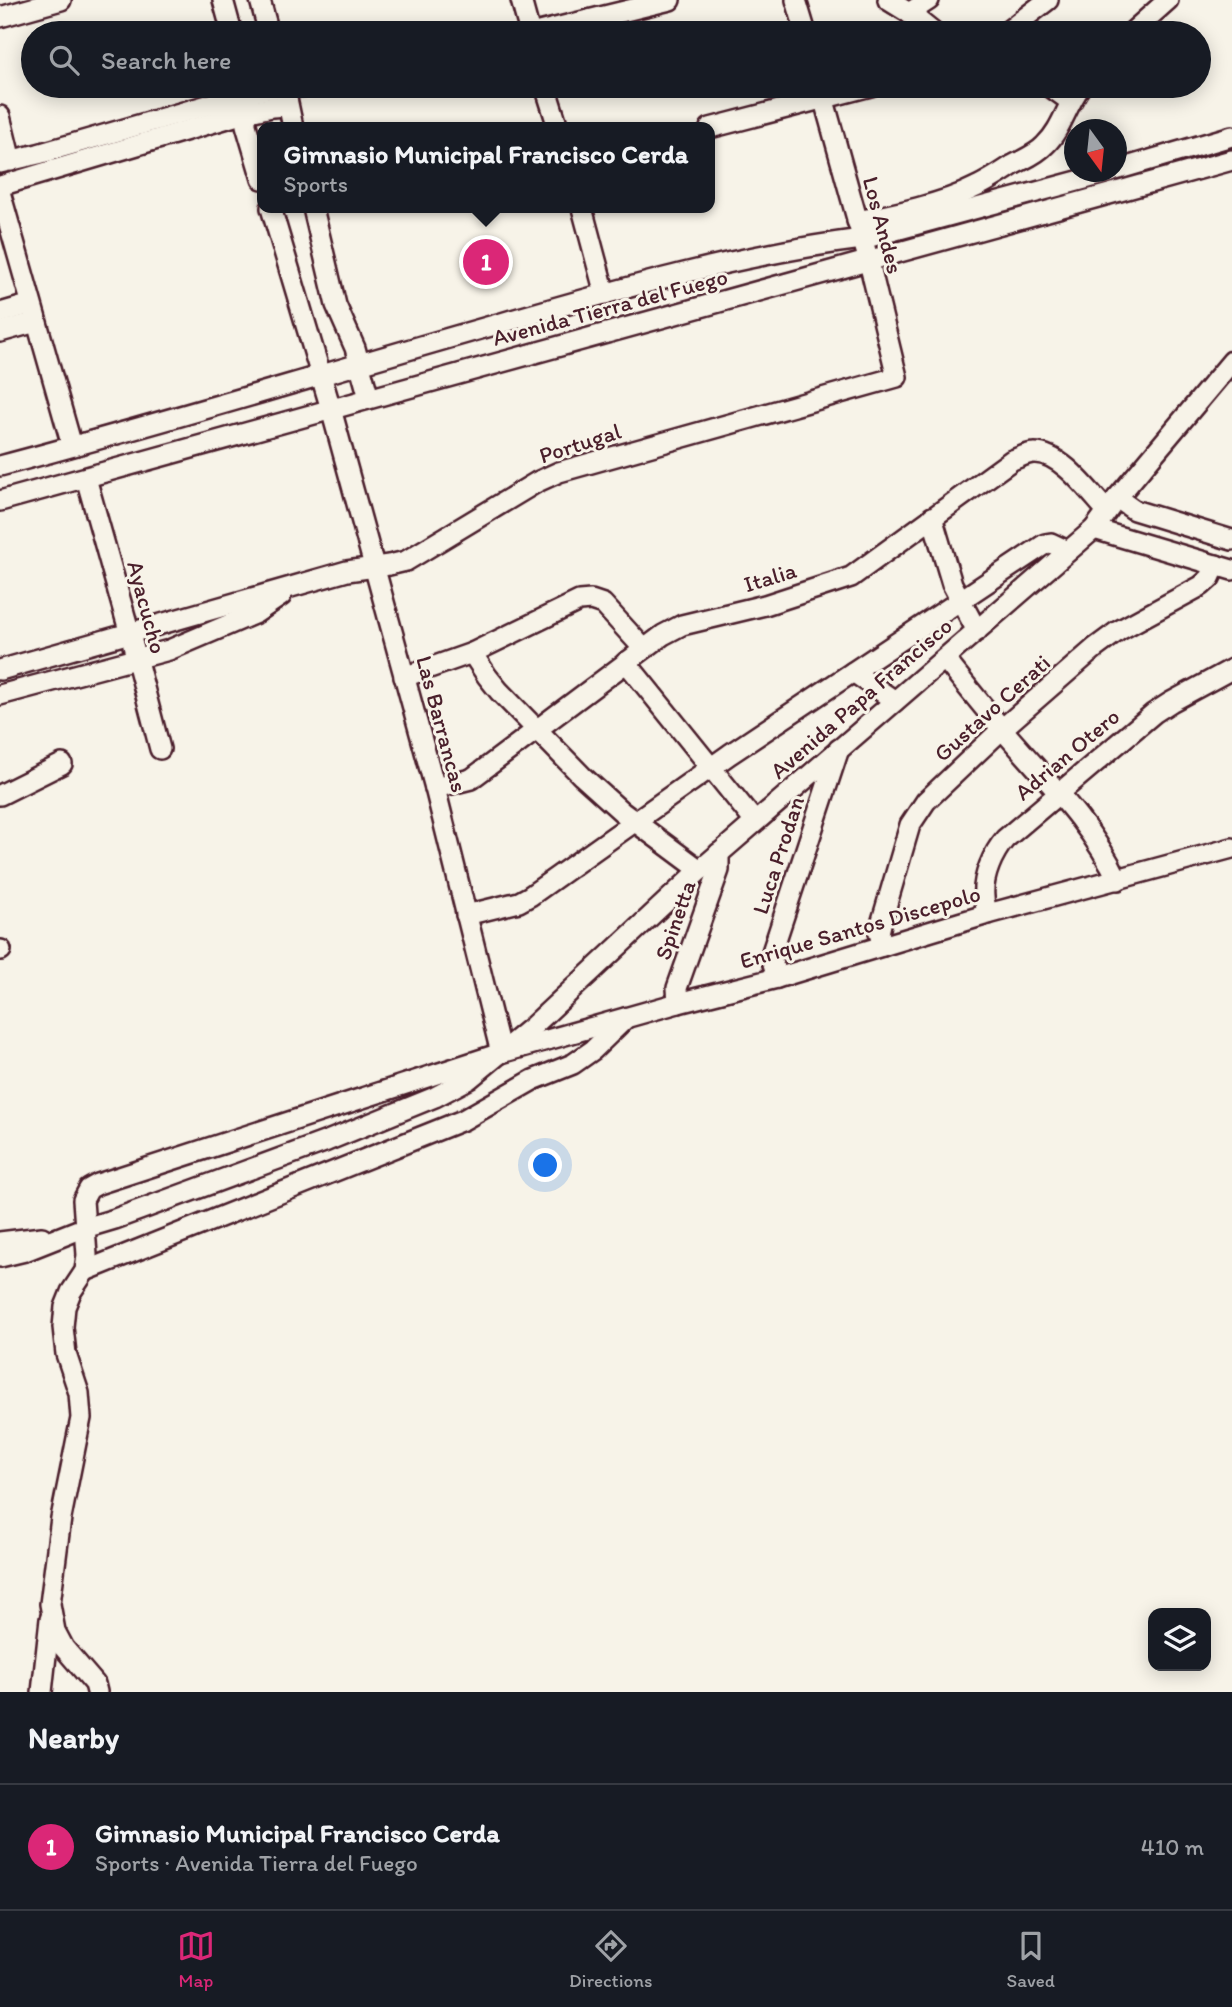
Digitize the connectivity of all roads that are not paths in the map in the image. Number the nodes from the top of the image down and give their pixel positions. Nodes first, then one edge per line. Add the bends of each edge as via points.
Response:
1 (61, 0) edge
2 (223, 0) edge
3 (260, 0) edge
4 (521, 0) edge
5 (670, 0) edge
6 (796, 0) edge
7 (888, 0) edge
8 (929, 0) edge
9 (1048, 0) edge
10 (1168, 0) edge
11 (909, 13) junction
12 (0, 17) edge
13 (229, 21) edge
14 (266, 21) edge
15 (527, 21) edge
16 (584, 21) edge
17 (802, 21) edge
18 (919, 21) edge
19 (1021, 21) edge
20 (1144, 21) edge
21 (245, 98) edge
22 (282, 98) edge
23 (287, 98) edge
24 (549, 98) edge
25 (803, 98) edge
26 (824, 98) edge
27 (1073, 98) edge
28 (0, 116) edge
29 (292, 122) edge
30 (556, 122) edge
31 (715, 126) edge
32 (1232, 136) edge
33 (1232, 160) edge
34 (257, 161) edge
35 (6, 162) edge
36 (1127, 167) edge
37 (1068, 182) edge
38 (0, 186) edge
39 (0, 192) edge
40 (272, 213) edge
41 (314, 213) edge
42 (583, 213) edge
43 (860, 230) junction
44 (869, 262) junction
45 (605, 293) junction
46 (0, 313) edge
47 (33, 313) junction
48 (0, 332) edge
49 (1232, 361) edge
50 (359, 363) junction
51 (320, 374) junction
52 (897, 377) joint
53 (369, 398) junction
54 (331, 409) junction
55 (72, 446) junction
56 (0, 466) edge
57 (86, 478) junction
58 (0, 501) edge
59 (1112, 505) junction
60 (932, 517) junction
61 (1094, 529) junction
62 (1232, 540) edge
63 (1068, 551) junction
64 (374, 567) junction
65 (1224, 568) edge
66 (293, 587) junction
67 (961, 601) junction
68 (977, 631) junction
69 (130, 634) junction
70 (644, 649) junction
71 (472, 653) junction
72 (944, 659) junction
73 (136, 660) junction
74 (626, 662) junction
75 (1232, 669) edge
76 (0, 670) edge
77 (853, 672) junction
78 (404, 677) junction
79 (0, 695) edge
80 (895, 701) junction
81 (537, 729) junction
82 (1002, 729) junction
83 (840, 748) junction
84 (160, 750) dead end
85 (62, 764) dead end
86 (711, 767) junction
87 (435, 788) junction
88 (1059, 792) junction
89 (0, 795) edge
90 (633, 822) junction
91 (755, 822) junction
92 (1232, 848) edge
93 (719, 853) junction
94 (700, 870) junction
95 (1118, 880) junction
96 (988, 914) junction
97 (466, 915) junction
98 (883, 946) junction
99 (778, 978) junction
100 (678, 1003) junction
101 (626, 1018) junction
102 (501, 1053) junction
103 (84, 1228) junction
104 (64, 1235) junction
105 (0, 1242) edge
106 (0, 1257) edge
107 (85, 1271) junction
108 (51, 1608) junction
109 (42, 1692) edge
110 (97, 1692) edge

1 - 12 street
2 - 13 street
3 - 14 street
4 - 15 street
5 - 16 street
6 - 17 street
7 - 11 street
8 - 11 street
9 - 19 street
10 - 20 street
11 - 18 street
21 - 22 street via 272,107
21 - 34 street via 246,125
21 - 35 street
21 - 38 street
23 - 29 street
24 - 30 street
25 - 31 street
26 - 43 street, Los Andes
27 - 43 street via 1043,147 961,194 894,214
28 - 35 street
32 - 36 street
33 - 44 street, Avenida Tierra del Fuego
37 - 43 street, Avenida Tierra del Fuego
39 - 47 street
40 - 51 street, Las Barrancas
41 - 50 street via 336,305
42 - 45 street
43 - 44 street, Los Andes
43 - 45 street, Avenida Tierra del Fuego via 827,243
44 - 52 street, Los Andes
44 - 53 street, Avenida Tierra del Fuego
45 - 50 street, Avenida Tierra del Fuego
46 - 47 street
47 - 48 street
47 - 55 street
49 - 59 street, Avenida Papa Francisco
50 - 51 street, Avenida Tierra del Fuego
50 - 53 street
51 - 54 street, Las Barrancas
51 - 55 street, Avenida Tierra del Fuego
52 - 64 street, Portugal via 559,472 406,561
53 - 54 street, Avenida Tierra del Fuego
54 - 57 street, Avenida Tierra del Fuego
54 - 64 street, Las Barrancas
55 - 56 street, Avenida Tierra del Fuego
57 - 58 street, Avenida Tierra del Fuego
57 - 69 street, Ayacucho
59 - 60 street, Italia via 1060,462 1031,453 1012,460
59 - 61 street, Avenida Papa Francisco
59 - 62 street
60 - 67 street
60 - 70 street, Italia via 851,578 682,625
61 - 63 street, Avenida Papa Francisco
61 - 65 street
63 - 67 street via 1045,544
63 - 68 street, Avenida Papa Francisco
64 - 66 street, Portugal
64 - 78 street, Las Barrancas
65 - 82 street, Gustavo Cerati via 1201,586 1118,631
66 - 69 street, Portugal
66 - 73 street, Portugal via 256,613
67 - 68 street
67 - 77 street
68 - 72 street, Avenida Papa Francisco
69 - 73 street, Ayacucho
69 - 76 street, Portugal
70 - 71 street via 603,604 591,600 579,601
70 - 74 street, Italia
71 - 78 street
71 - 81 street via 499,691
72 - 80 street, Avenida Papa Francisco
72 - 82 street
73 - 79 street, Portugal
73 - 84 street, Ayacucho
74 - 81 street, Italia
74 - 86 street
75 - 88 street, Adrian Otero via 1154,713
77 - 80 street
77 - 86 street
78 - 87 street, Las Barrancas
80 - 83 street, Avenida Papa Francisco
81 - 87 street, Italia via 471,779
81 - 90 street
82 - 88 street
82 - 98 street, Gustavo Cerati via 926,801 910,824 879,933
83 - 91 street, Avenida Papa Francisco
83 - 99 street, Luca Prodan via 772,951
85 - 89 street
86 - 90 street
86 - 91 street
87 - 97 street, Las Barrancas
88 - 95 street via 1107,857
88 - 96 street, Adrian Otero via 1005,839 991,860 984,896
90 - 94 street
90 - 97 street via 519,902
91 - 93 street, Avenida Papa Francisco
92 - 95 street, Enrique Santos Discepolo
93 - 94 street, Avenida Papa Francisco
93 - 100 street, Spinetta via 719,870 677,988
94 - 102 street, Avenida Papa Francisco
95 - 96 street, Enrique Santos Discepolo
96 - 98 street, Enrique Santos Discepolo
97 - 102 street, Las Barrancas
98 - 99 street, Enrique Santos Discepolo
99 - 100 street, Enrique Santos Discepolo
100 - 101 street, Enrique Santos Discepolo
101 - 102 street, Enrique Santos Discepolo
101 - 107 street via 573,1064 533,1080 463,1120
102 - 103 street, Avenida Papa Francisco via 456,1087 423,1102
102 - 103 street, Enrique Santos Discepolo via 98,1184 83,1200
103 - 104 street, Avenida Papa Francisco
103 - 107 street, Enrique Santos Discepolo
104 - 105 street
104 - 106 street
107 - 108 street via 65,1307 66,1354 79,1393 81,1418 61,1518
108 - 109 street
108 - 110 street via 64,1648

